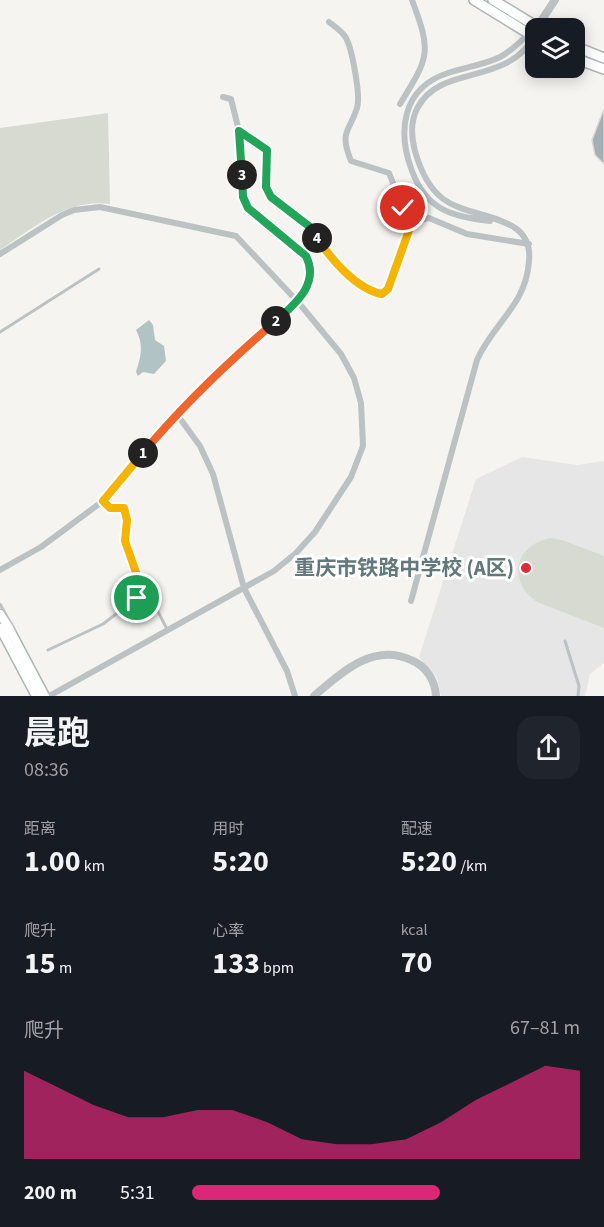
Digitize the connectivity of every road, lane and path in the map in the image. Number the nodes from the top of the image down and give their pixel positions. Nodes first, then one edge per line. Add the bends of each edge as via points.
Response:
1 (412, 0) edge
2 (474, 0) edge
3 (493, 0) edge
4 (555, 0) edge
5 (543, 18) edge
6 (329, 22) dead end
7 (525, 24) edge
8 (525, 26) edge
9 (525, 39) edge
10 (585, 50) edge
11 (604, 58) edge
12 (585, 62) edge
13 (604, 69) edge
14 (223, 97) dead end
15 (400, 104) dead end
16 (239, 131) junction
17 (412, 222) junction
18 (529, 244) junction
19 (0, 254) edge
20 (99, 269) dead end
21 (298, 302) junction
22 (0, 332) edge
23 (176, 413) junction
24 (103, 501) junction
25 (0, 570) edge
26 (244, 588) junction
27 (145, 598) junction
28 (411, 601) dead end
29 (0, 604) edge
30 (0, 614) edge
31 (0, 628) edge
32 (168, 631) junction
33 (564, 641) dead end
34 (20, 647) junction
35 (48, 650) dead end
36 (36, 696) edge
37 (47, 696) edge
38 (295, 696) edge
39 (314, 696) edge
40 (436, 696) edge
41 (578, 696) edge

1 - 15 street via 424,30 426,50 421,70
2 - 8 main road
3 - 7 main road
4 - 5 street
6 - 17 street via 346,36 359,94 346,129 345,147 351,161 389,173
9 - 18 street via 502,56 446,73 430,82 409,105 403,126 410,167 427,198 454,216 506,223 521,231
10 - 11 main road
12 - 13 main road
14 - 16 street via 231,99
16 - 17 street via 267,150 266,187 271,197 310,227 329,256 370,292 382,294 388,289
16 - 21 street via 243,197 248,208 309,262 310,278
17 - 18 street via 429,218 467,234
18 - 28 street via 530,260 521,292 477,360
19 - 21 street via 62,215 100,207 236,236
20 - 22 lane
21 - 23 street via 227,362
21 - 26 street via 341,354 354,378 361,404 363,446 351,477 315,532 274,571
23 - 24 street
23 - 26 street via 200,446 213,474
24 - 25 street via 41,547
24 - 27 lane via 110,508 124,508 125,541
26 - 32 street
26 - 38 street via 287,671
27 - 32 lane via 157,607
27 - 35 lane via 137,598 103,624
29 - 34 lane
30 - 34 main road
31 - 36 main road
32 - 37 street
33 - 41 lane via 579,686
34 - 37 main road
39 - 40 street via 356,663 394,654 418,663 433,681

